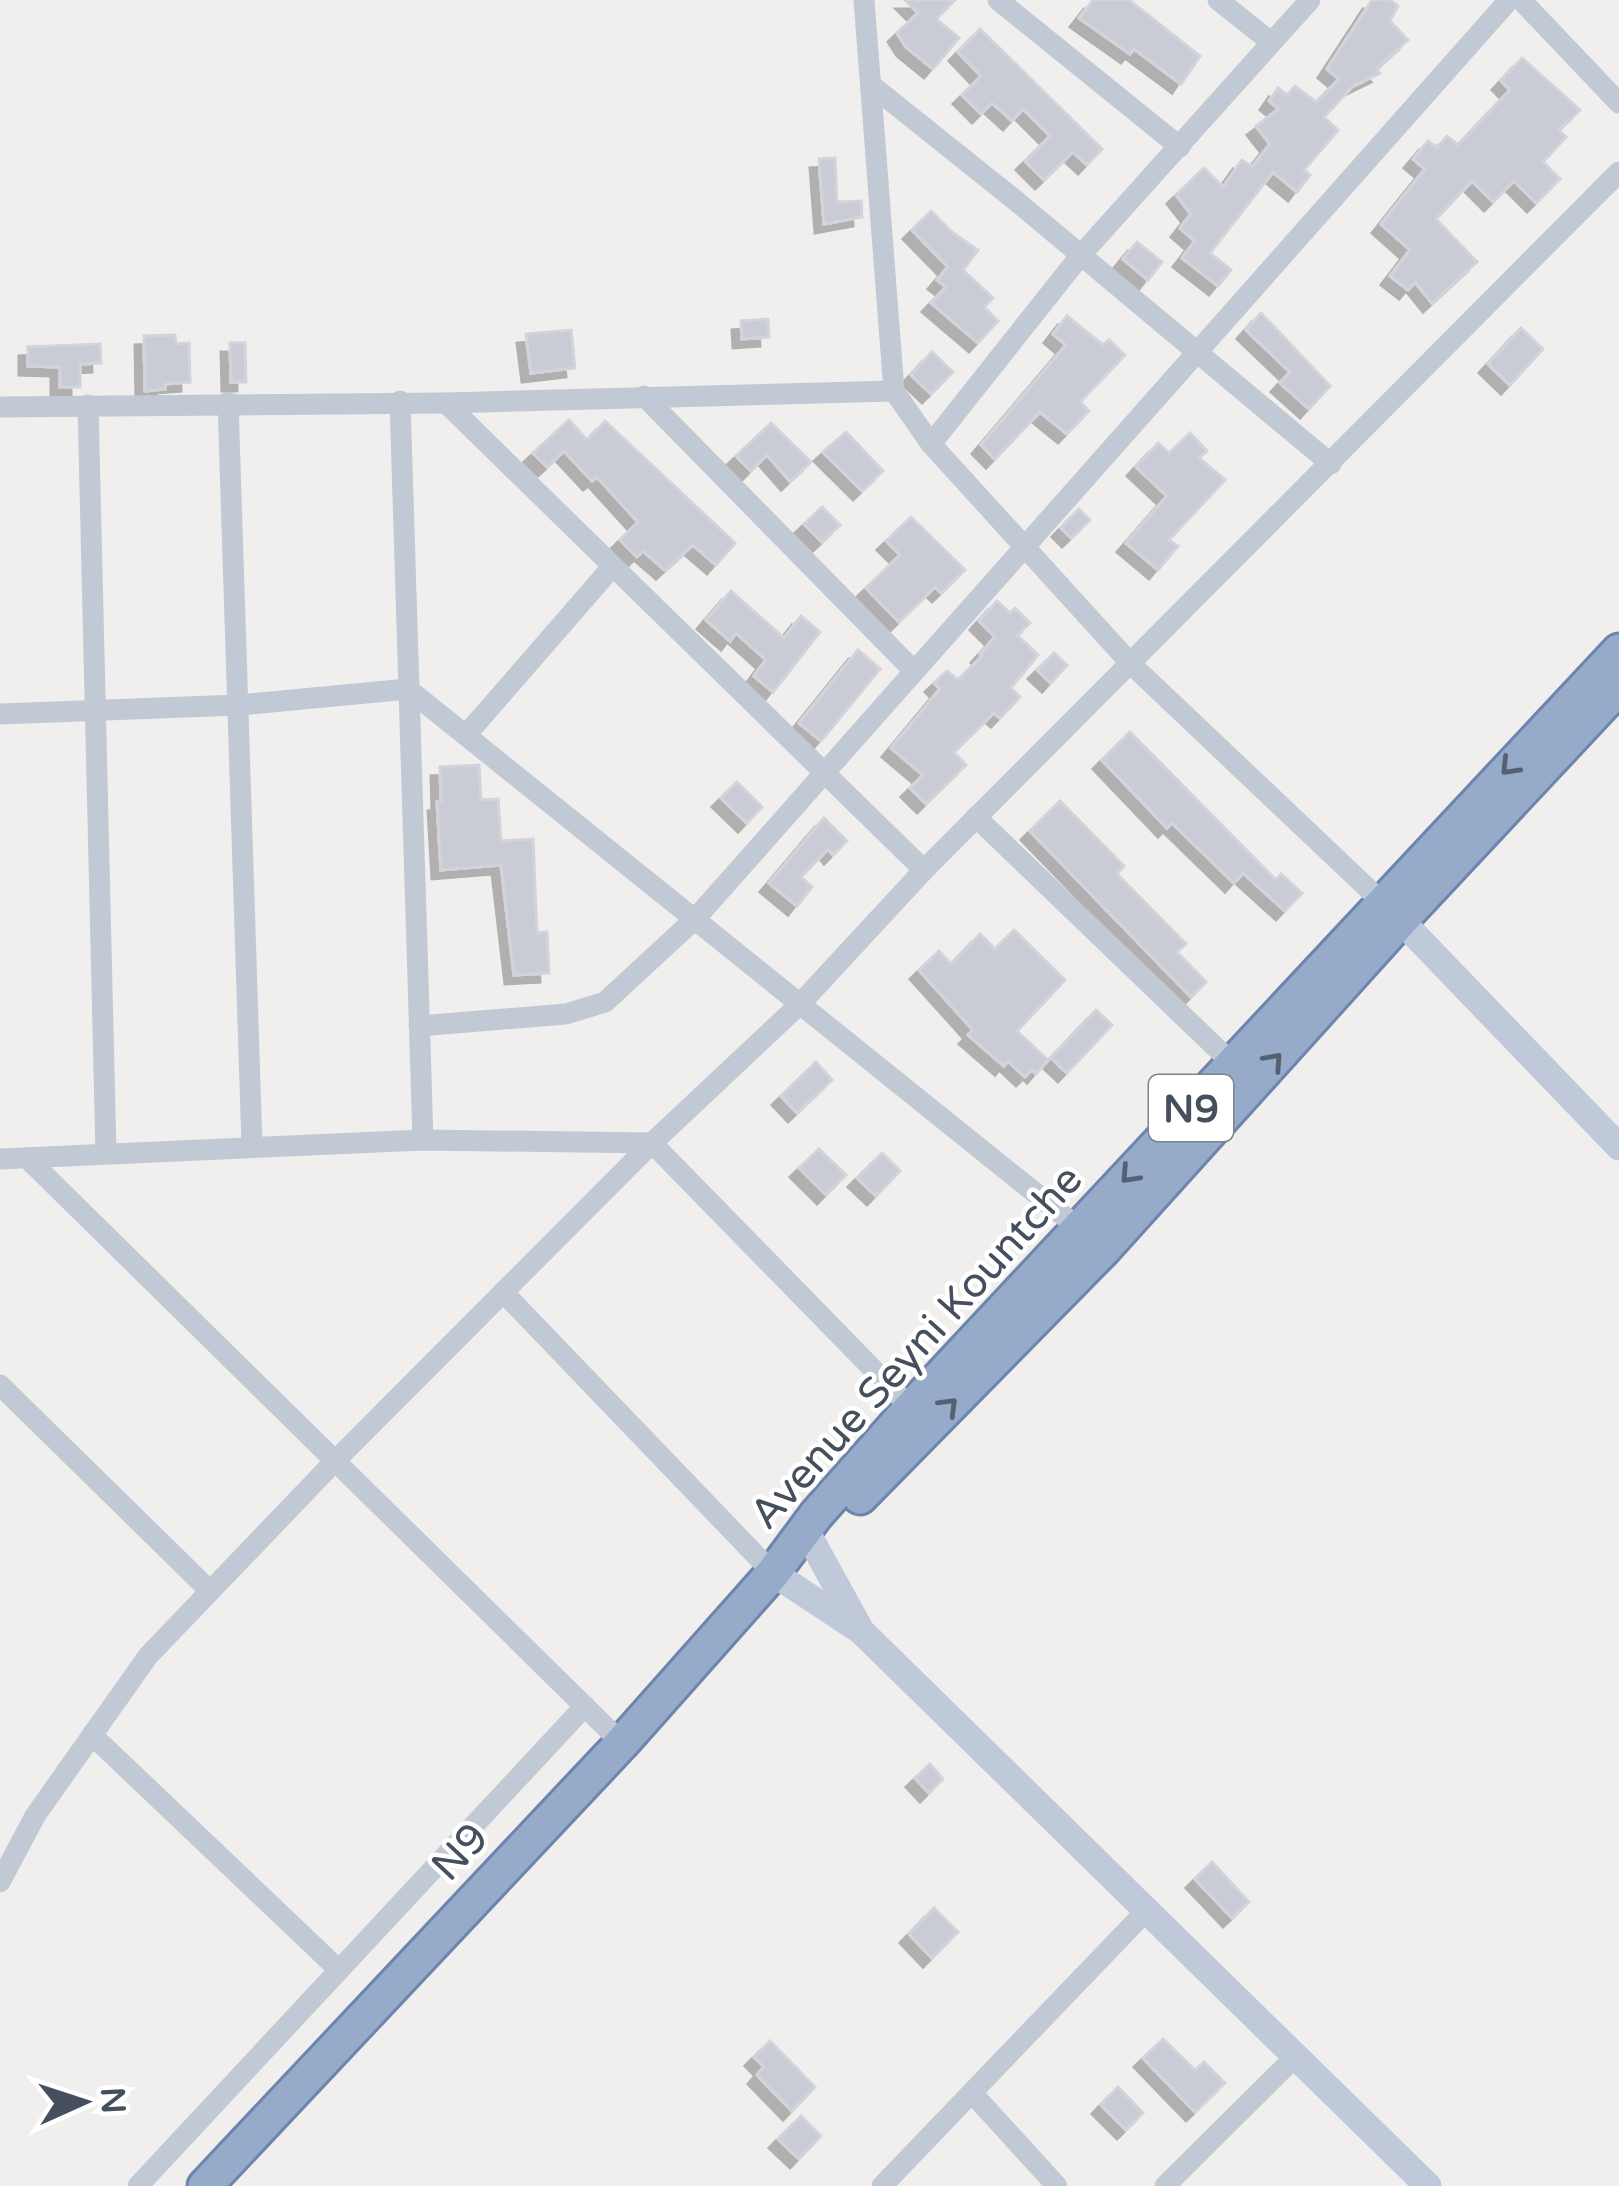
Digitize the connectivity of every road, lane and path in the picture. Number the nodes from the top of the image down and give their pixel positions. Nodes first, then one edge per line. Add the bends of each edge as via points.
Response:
1 (864, 0) edge
2 (998, 0) edge
3 (1218, 0) edge
4 (1310, 0) edge
5 (1509, 0) edge
6 (1521, 0) edge
7 (1271, 42) junction
8 (871, 85) junction
9 (1619, 103) edge
10 (1180, 147) junction
11 (1619, 172) edge
12 (1080, 256) junction
13 (1197, 352) junction
14 (894, 391) junction
15 (644, 396) junction
16 (400, 401) junction
17 (228, 402) junction
18 (446, 403) junction
19 (88, 405) junction
20 (0, 407) edge
21 (931, 444) junction
22 (1331, 464) junction
23 (1024, 547) junction
24 (613, 566) junction
25 (1619, 652) edge
26 (1132, 664) junction
27 (914, 671) junction
28 (1619, 687) edge
29 (409, 689) junction
30 (238, 705) junction
31 (96, 710) junction
32 (0, 714) edge
33 (466, 735) junction
34 (824, 772) junction
35 (976, 817) junction
36 (924, 870) junction
37 (1392, 910) junction
38 (695, 919) junction
39 (800, 1004) junction
40 (419, 1026) junction
41 (1232, 1063) junction
42 (423, 1140) junction
43 (652, 1142) junction
44 (252, 1146) junction
45 (1619, 1147) edge
46 (106, 1153) junction
47 (0, 1159) edge
48 (28, 1160) junction
49 (1092, 1239) junction
50 (503, 1292) junction
51 (0, 1384) edge
52 (910, 1408) junction
53 (335, 1461) junction
54 (809, 1536) junction
55 (773, 1573) junction
56 (210, 1592) junction
57 (861, 1630) junction
58 (585, 1706) junction
59 (92, 1735) junction
60 (622, 1743) junction
61 (0, 1882) edge
62 (1148, 1909) junction
63 (339, 1970) junction
64 (1296, 2056) junction
65 (972, 2093) junction
66 (138, 2186) edge
67 (205, 2186) edge
68 (882, 2186) edge
69 (1057, 2186) edge
70 (1165, 2186) edge
71 (1428, 2186) edge

1 - 8 street
2 - 10 street
3 - 7 street
4 - 7 street
5 - 13 street
6 - 9 street
7 - 10 street
8 - 12 street
8 - 14 street
10 - 12 street
11 - 22 street
12 - 13 street
12 - 21 street
13 - 22 street
13 - 23 street
14 - 15 street
14 - 21 street
15 - 18 street
15 - 27 street
16 - 17 street
16 - 18 street
16 - 29 street
17 - 19 street
17 - 30 street
18 - 24 street
19 - 20 street
19 - 31 street
21 - 23 street
22 - 26 street
23 - 26 street
23 - 27 street
24 - 33 street
24 - 34 street
25 -> 37 highway, Avenue Seyni Kountche / N9
26 - 35 street
26 - 37 street
27 - 34 street
28 - 37 highway, Avenue Seyni Kountche / N9
29 - 30 street
29 - 33 street
29 - 40 street
30 - 31 street
30 - 44 street
31 - 32 street
31 - 46 street
33 - 38 street
34 - 36 street
34 - 38 street
35 - 36 street
35 - 41 street
36 - 39 street
37 - 41 highway, Avenue Seyni Kountche / N9
37 - 45 main road
49 -> 37 highway, Avenue Seyni Kountche / N9
38 - 39 street
38 - 40 street via 604,1002 566,1014
39 - 43 street
39 - 49 street
40 - 42 street
41 -> 49 highway, Avenue Seyni Kountche / N9
42 - 43 street
42 - 44 street
43 - 50 street
43 - 52 street
44 - 46 street
46 - 48 street
47 - 48 street
48 - 53 street
49 - 52 highway, Avenue Seyni Kountche / N9
54 -> 49 highway, Avenue Seyni Kountche / N9
50 - 53 street
50 - 55 street
51 - 56 street
52 - 54 highway, Avenue Seyni Kountche / N9
53 - 56 street
53 - 58 street
54 - 55 highway, Avenue Seyni Kountche / N9
54 - 57 main road
55 - 57 main road
55 - 60 highway, N9
56 - 59 street via 148,1656
57 - 62 main road
58 - 60 street
58 - 63 street
59 - 61 street
59 - 63 street
60 - 67 highway, N9
62 - 64 main road
62 - 65 street
63 - 66 street
64 - 70 street
64 - 71 main road
65 - 68 street
65 - 69 street

